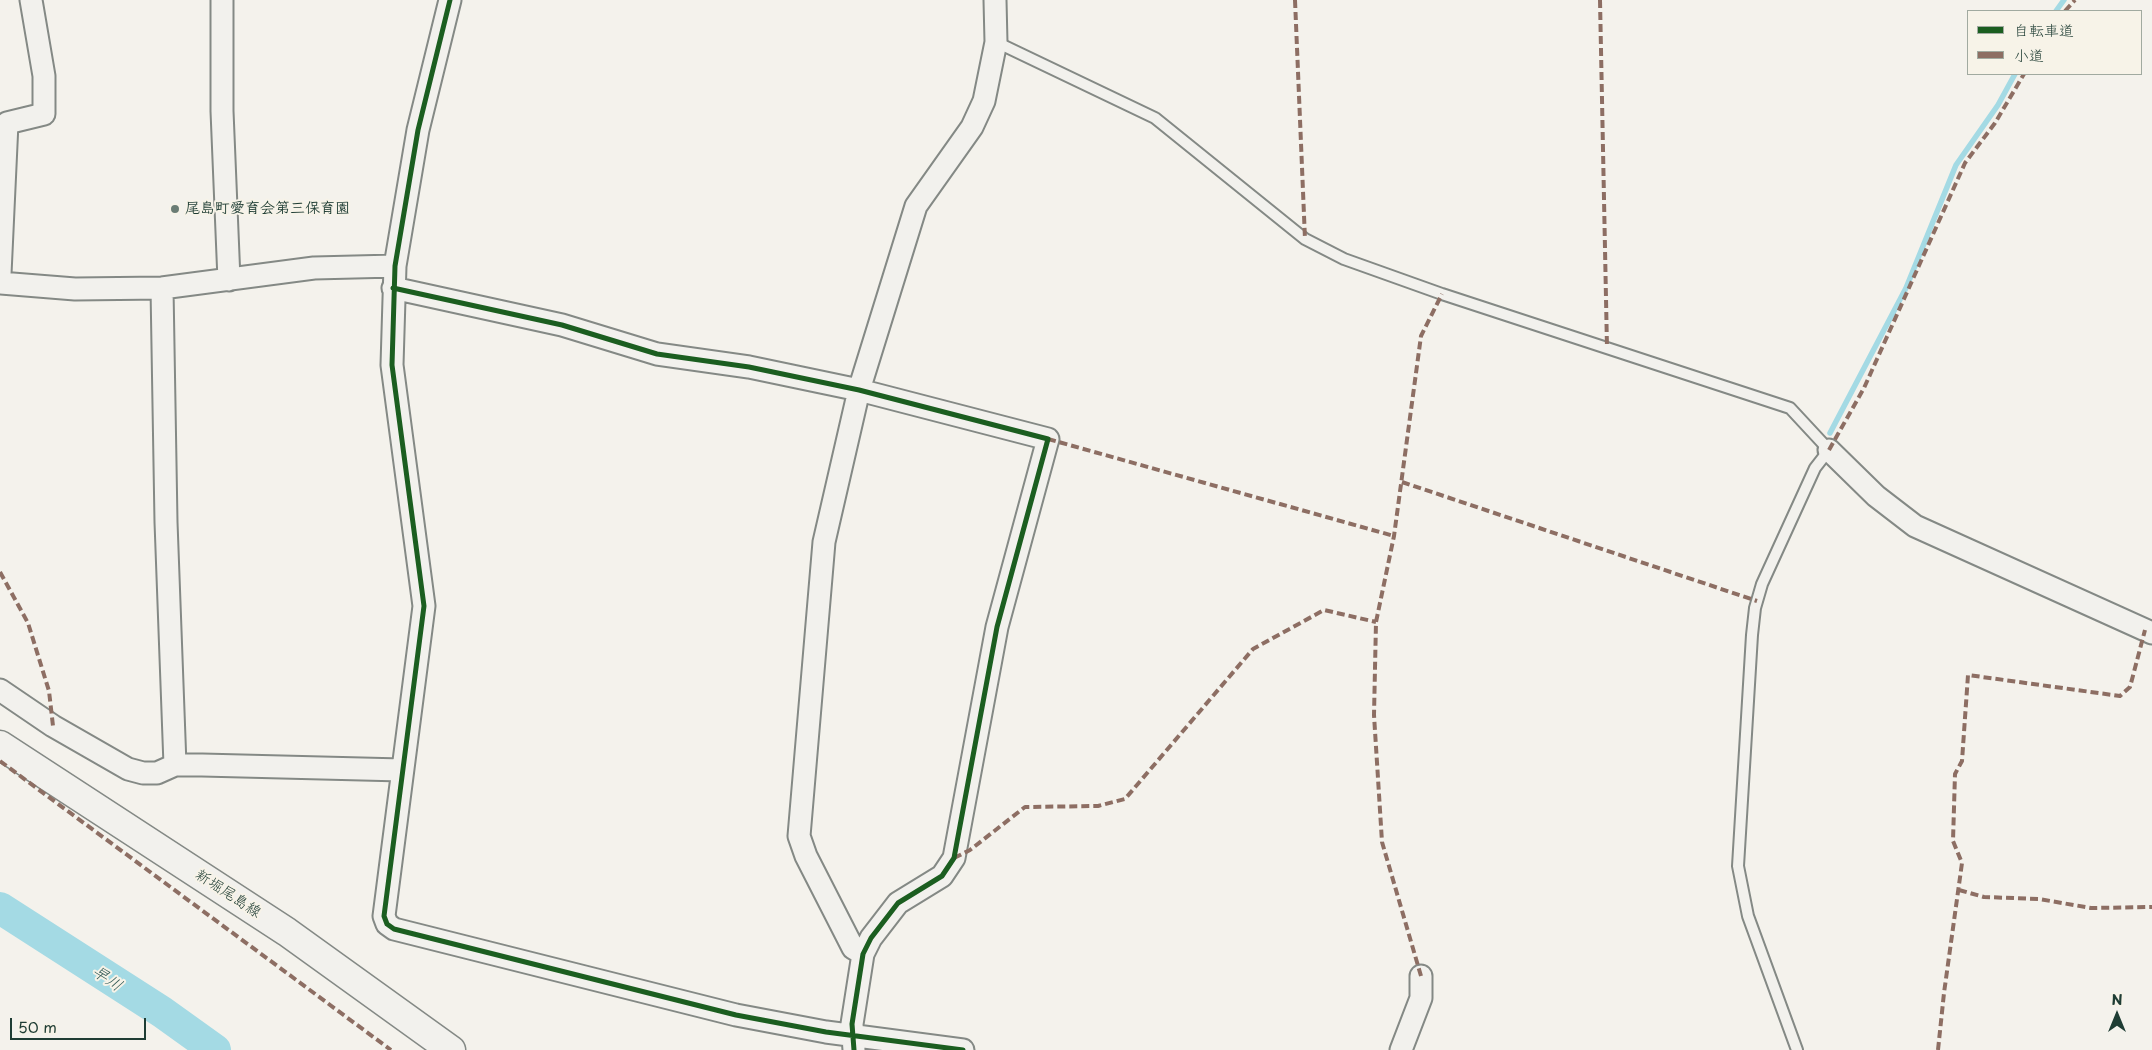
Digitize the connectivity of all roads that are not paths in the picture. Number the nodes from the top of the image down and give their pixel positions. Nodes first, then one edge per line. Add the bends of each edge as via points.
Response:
1 (31, 0) edge
2 (222, 0) edge
3 (450, 0) edge
4 (994, 0) edge
5 (996, 42) junction
6 (395, 266) junction
7 (0, 274) edge
8 (229, 280) junction
9 (0, 283) edge
10 (162, 288) junction
11 (393, 288) junction
12 (859, 390) junction
13 (1830, 450) junction
14 (2152, 633) edge
15 (0, 690) edge
16 (0, 745) edge
17 (175, 765) junction
18 (402, 770) junction
19 (863, 954) junction
20 (1422, 976) dead end
21 (854, 1042) edge
22 (451, 1050) edge
23 (963, 1050) edge
24 (1401, 1050) edge
25 (1797, 1050) edge

1 - 7 street via 44,76 44,114 7,123
2 - 8 street via 222,111
3 - 6 street via 418,130
4 - 5 street
5 - 12 street via 984,101 972,127 916,206
5 - 13 lane via 1155,118 1305,239 1344,259 1790,408
6 - 8 street via 314,268
6 - 11 street
8 - 10 street
9 - 10 street via 75,289
10 - 17 street
11 - 12 street via 562,325 657,354 749,367
11 - 18 street via 392,365 424,606
12 - 19 street via 824,542 798,836 853,948
12 - 19 street via 1048,439 997,626 954,858 942,876 898,903
13 - 14 street via 1876,496 1915,526
13 - 25 lane via 1814,468 1762,584 1755,608 1739,847 1738,866 1748,916
15 - 17 street via 52,726 128,769 157,773
16 - 22 main road, 新堀尾島線 via 287,932
17 - 18 street
18 - 21 street via 384,916 394,929 736,1015 826,1032
19 - 21 street via 852,1024
20 - 24 street via 1421,998
21 - 23 street

